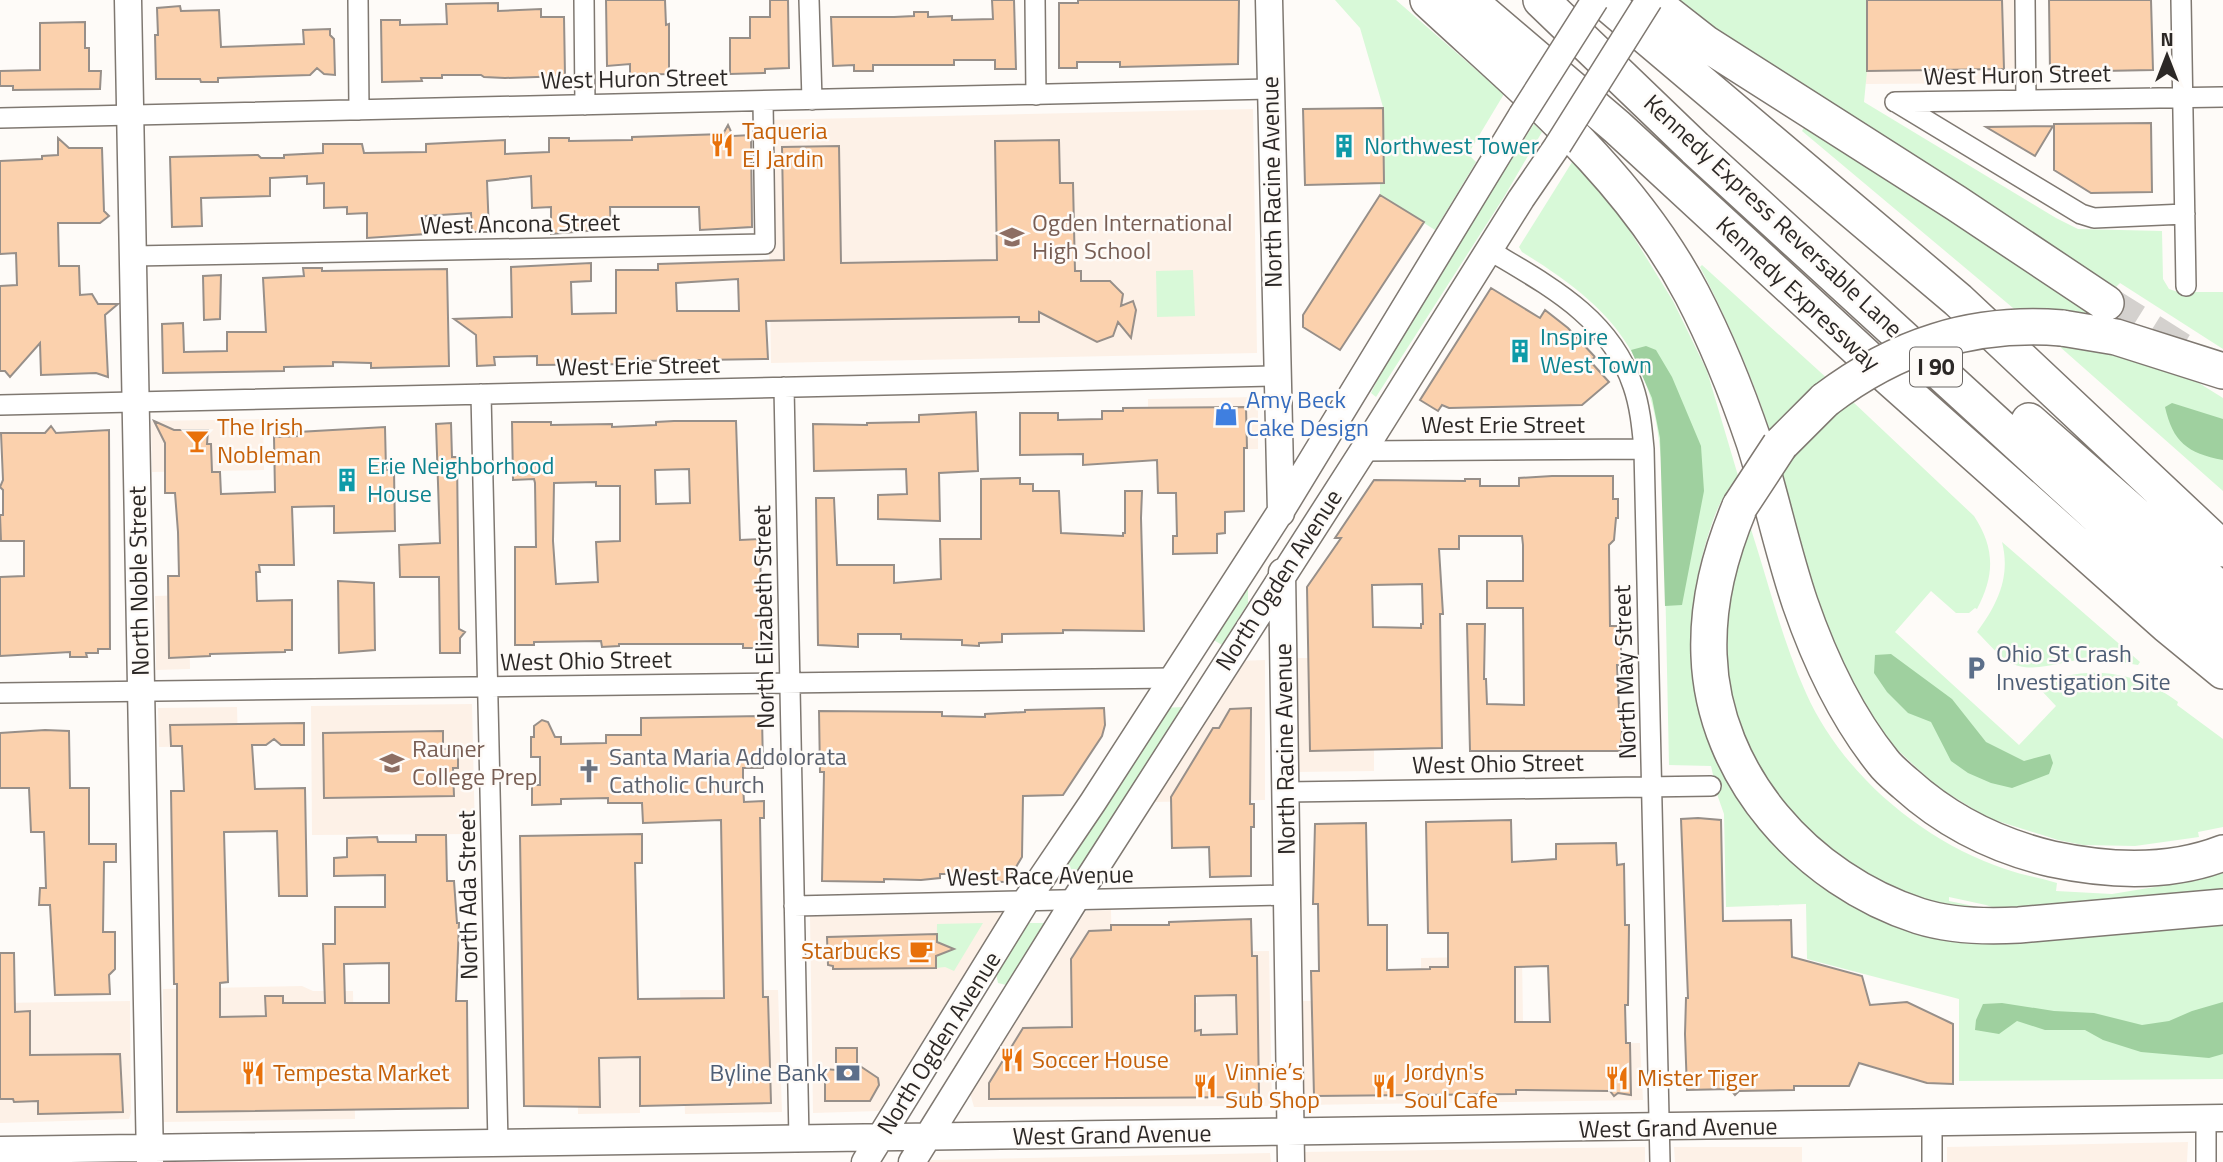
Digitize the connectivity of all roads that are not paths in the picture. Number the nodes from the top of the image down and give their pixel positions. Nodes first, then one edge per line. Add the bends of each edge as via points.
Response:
1 (128, 0) edge
2 (358, 0) edge
3 (584, 0) edge
4 (810, 0) edge
5 (1035, 0) edge
6 (1269, 0) edge
7 (1428, 0) edge
8 (1468, 0) edge
9 (1497, 0) edge
10 (1541, 0) edge
11 (1595, 0) edge
12 (1603, 0) edge
13 (1649, 0) edge
14 (2025, 0) edge
15 (2181, 0) edge
16 (1270, 89) junction
17 (1036, 95) junction
18 (2182, 97) junction
19 (2223, 97) edge
20 (812, 100) junction
21 (2026, 100) junction
22 (763, 101) junction
23 (1649, 102) junction
24 (585, 105) junction
25 (359, 110) junction
26 (130, 115) junction
27 (0, 118) edge
28 (1617, 127) junction
29 (2185, 214) junction
30 (1489, 250) junction
31 (133, 256) junction
32 (2186, 286) dead end
33 (2106, 303) tunnel mouth
34 (2223, 371) edge
35 (1277, 376) junction
36 (784, 387) junction
37 (481, 394) junction
38 (135, 402) junction
39 (0, 405) edge
40 (1644, 449) junction
41 (1363, 451) junction
42 (1281, 511) junction
43 (2223, 549) edge
44 (1282, 575) junction
45 (2223, 592) edge
46 (2223, 631) edge
47 (2223, 671) edge
48 (1172, 678) junction
49 (790, 683) junction
50 (488, 687) junction
51 (142, 692) junction
52 (0, 694) edge
53 (1653, 786) junction
54 (1711, 786) dead end
55 (1286, 792) junction
56 (2223, 853) edge
57 (1287, 895) junction
58 (1075, 900) junction
59 (1026, 901) junction
60 (794, 906) junction
61 (2223, 907) edge
62 (2214, 1118) edge
63 (1931, 1124) junction
64 (1660, 1128) junction
65 (1291, 1133) junction
66 (880, 1138) junction
67 (928, 1138) junction
68 (799, 1139) junction
69 (498, 1143) junction
70 (0, 1150) edge
71 (150, 1155) edge
72 (865, 1162) edge
73 (912, 1162) edge
74 (1291, 1162) edge
75 (1660, 1162) edge
76 (1932, 1162) edge
77 (2206, 1162) edge

1 - 26 main road, North Noble Street
2 - 25 street
3 - 24 street
4 - 20 street
5 - 17 street
6 - 16 main road, North Racine Avenue
7 - 56 highway via 1582,142 1652,229 1691,292 1723,358 1754,442 1800,603 1824,662 1884,763 1928,804 1970,831 2032,854 2086,866 2134,869
8 - 28 highway, Kennedy Expressway / I 90
9 - 28 highway, I 90
10 - 23 highway, Kennedy Express Reversable Lane / I 90
11 - 42 main road, North Ogden Avenue, bridge
12 - 43 highway, I 90 via 1958,300
13 - 30 main road, North Ogden Avenue, bridge
13 - 33 highway via 1705,43
14 - 21 street
15 - 18 street
16 - 17 street, West Huron Street
16 - 35 main road, North Racine Avenue
17 - 20 street, West Huron Street
18 - 19 street, West Huron Street
18 - 21 street, West Huron Street
18 - 29 street
20 - 22 street, West Huron Street
21 - 29 street, West Huron Street via 1895,102 2081,214 2094,218
22 - 24 street, West Huron Street
22 - 31 street, West Ancona Street via 765,244
23 - 45 highway, I 90 via 1701,135
23 - 46 highway, Kennedy Express Reversable Lane / I 90
24 - 25 street, West Huron Street
25 - 26 street, West Huron Street
26 - 27 street, West Huron Street
26 - 31 main road, North Noble Street
28 - 47 highway, Kennedy Expressway / I 90 via 1875,365
29 - 32 street
30 - 40 street, North May Street via 1569,299 1613,344 1634,387
30 - 41 main road, North Ogden Avenue
31 - 38 main road, North Noble Street
34 - 61 highway, bridge via 2116,337 2015,326 1944,338 1887,360 1846,384 1780,445 1740,506 1717,568 1709,656 1718,716 1755,793 1820,864 1865,894 1921,917 1990,927
35 - 36 street, West Erie Street
35 - 42 main road, North Racine Avenue
36 - 37 street, West Erie Street
36 - 49 street, North Elizabeth Street
37 - 38 street, West Erie Street
37 - 50 street, North Ada Street
38 - 39 street, West Erie Street
38 - 51 main road, North Noble Street
40 - 41 street, West Erie Street
40 - 53 street, North May Street
41 - 44 main road, North Ogden Avenue
42 - 44 main road, North Racine Avenue
42 - 48 main road, North Ogden Avenue
44 - 55 main road, North Racine Avenue
44 - 58 main road, North Ogden Avenue
48 - 49 street, West Ohio Street
48 - 59 main road, North Ogden Avenue
49 - 50 street, West Ohio Street
49 - 60 street, North Elizabeth Street
50 - 51 street, West Ohio Street
50 - 69 street, North Ada Street
51 - 52 street, West Ohio Street
51 - 71 main road, North Noble Street
53 - 54 street, West Ohio Street
53 - 55 street, West Ohio Street
53 - 64 street, North May Street
55 - 57 main road, North Racine Avenue
57 - 58 street, West Race Avenue
57 - 65 main road, North Racine Avenue
58 - 59 street, West Race Avenue
58 - 67 main road, North Ogden Avenue
59 - 60 street, West Race Avenue
59 - 66 main road, North Ogden Avenue
60 - 68 street, North Elizabeth Street
62 - 63 main road, West Grand Avenue
62 - 77 street
63 - 64 main road, West Grand Avenue
63 - 76 street
64 - 65 main road, West Grand Avenue
64 - 75 street, North May Street
65 - 67 main road, West Grand Avenue
65 - 74 main road, North Racine Avenue
66 - 67 main road, West Grand Avenue
66 - 68 main road, West Grand Avenue
66 - 72 main road, North Ogden Avenue
67 - 73 main road, North Ogden Avenue
68 - 69 main road, West Grand Avenue
69 - 71 main road, West Grand Avenue
70 - 71 main road, West Grand Avenue

